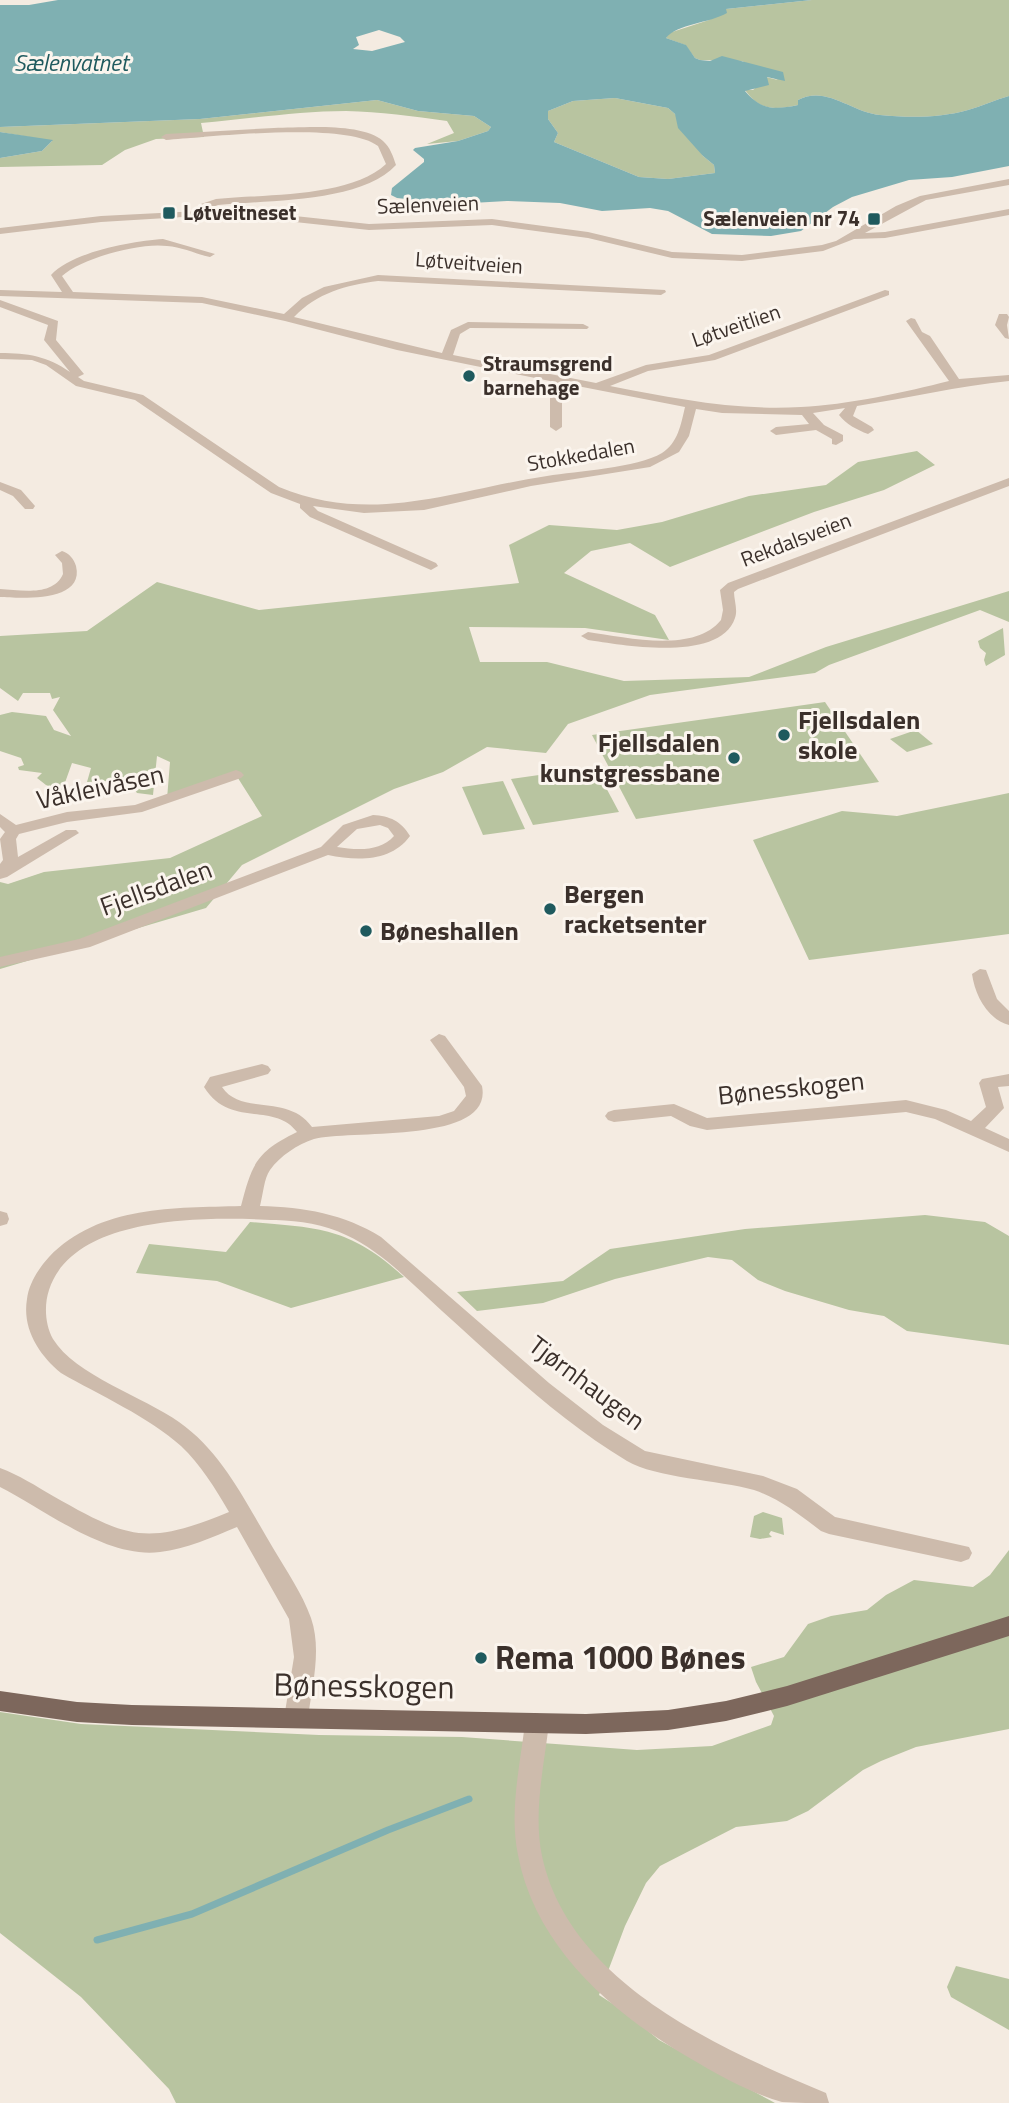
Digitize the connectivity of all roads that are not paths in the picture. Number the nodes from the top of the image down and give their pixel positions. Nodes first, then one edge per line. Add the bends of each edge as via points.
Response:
1 (166, 137) dead end
2 (1009, 182) edge
3 (1009, 212) edge
4 (203, 214) junction
5 (0, 231) edge
6 (852, 236) junction
7 (210, 254) dead end
8 (661, 292) dead end
9 (0, 293) edge
10 (885, 293) dead end
11 (69, 295) junction
12 (0, 303) edge
13 (1003, 316) dead end
14 (286, 318) junction
15 (911, 321) dead end
16 (583, 327) dead end
17 (1009, 336) edge
18 (0, 356) edge
19 (446, 357) junction
20 (1009, 378) edge
21 (556, 379) junction
22 (956, 383) junction
23 (85, 386) junction
24 (597, 386) junction
25 (852, 403) junction
26 (691, 405) junction
27 (804, 410) junction
28 (556, 427) dead end
29 (816, 427) junction
30 (868, 430) dead end
31 (776, 431) dead end
32 (836, 440) dead end
33 (1009, 482) edge
34 (0, 486) edge
35 (306, 502) junction
36 (29, 506) dead end
37 (62, 555) dead end
38 (431, 566) dead end
39 (0, 593) edge
40 (588, 636) dead end
41 (236, 775) dead end
42 (0, 819) edge
43 (13, 831) junction
44 (71, 833) dead end
45 (327, 850) dead end
46 (1, 874) edge
47 (0, 962) edge
48 (980, 974) dead end
49 (1009, 1019) edge
50 (439, 1040) dead end
51 (262, 1070) dead end
52 (1009, 1080) edge
53 (614, 1116) dead end
54 (974, 1128) junction
55 (307, 1134) junction
56 (1009, 1146) edge
57 (249, 1213) junction
58 (0, 1477) edge
59 (243, 1515) junction
60 (961, 1553) dead end
61 (1009, 1626) edge
62 (0, 1701) edge
63 (296, 1718) junction
64 (537, 1723) junction
65 (816, 2103) edge

1 - 4 street via 308,131 358,134 382,145 391,165 385,174 364,183 216,202 205,206
2 - 6 street, Sælenveien via 923,198
3 - 6 street, Sælenveien via 885,235
4 - 5 street, Sælenveien via 100,219
4 - 6 street, Sælenveien via 369,227 513,224 693,257 803,253
7 - 11 street via 158,242 85,260 56,275
8 - 14 street, Løtveitveien via 378,278 323,290
9 - 11 street
10 - 24 street, Løtveitlien via 711,358 646,368
11 - 14 street via 191,299
12 - 23 street via 54,323 50,340
13 - 17 street via 1006,319 1001,325
14 - 19 street
15 - 22 street
16 - 19 street via 468,325 455,332
18 - 23 street, Stokkedalen via 42,360
19 - 21 street
20 - 22 street
21 - 24 street
21 - 28 street, Stokkedalen
22 - 25 street
23 - 35 street, Stokkedalen via 145,400 262,482
24 - 26 street
25 - 27 street
25 - 30 street via 845,415
26 - 27 street via 757,412
26 - 35 street, Stokkedalen via 685,437 677,448 646,464 410,508 364,509
27 - 29 street
29 - 31 street
29 - 32 street via 836,435
33 - 40 street, Rekdalsveien via 733,586 727,590 727,623 702,638 667,647
34 - 36 street via 17,493
35 - 38 street, Stokkedalen via 314,514
37 - 39 street via 70,570 61,587 40,593
41 - 43 street, Våkleivåsen via 137,809 66,817
42 - 43 street, Våkleivåsen
43 - 46 street, Våkleivåsen via 8,839 11,860
44 - 46 street, Våkleivåsen
45 - 47 street, Fjellsdalen via 84,943
48 - 49 street via 990,1004
50 - 55 street via 475,1096 460,1115 441,1122
51 - 55 street via 216,1081 216,1093 227,1101 287,1114 300,1122
52 - 54 street via 988,1083 995,1108
53 - 54 street, Bønesskogen via 674,1110 707,1124 906,1106
54 - 56 street, Bønesskogen
55 - 57 street via 284,1146 260,1169
57 - 59 street, Tjørnhaugen via 165,1215 97,1231 79,1240 51,1268 41,1283 36,1315 45,1344 55,1357 189,1441 217,1472
57 - 60 street, Tjørnhaugen via 328,1220 369,1238 542,1389 640,1458 755,1482 789,1495 829,1525
58 - 59 street via 98,1530 152,1544
59 - 63 street, Tjørnhaugen via 300,1619 305,1657
61 - 64 main road, Bønesskogen via 726,1711 668,1720
62 - 63 main road, Bønesskogen via 118,1714
63 - 64 main road, Bønesskogen
64 - 65 street via 529,1853 547,1909 560,1930 609,1982 668,2029 719,2061

